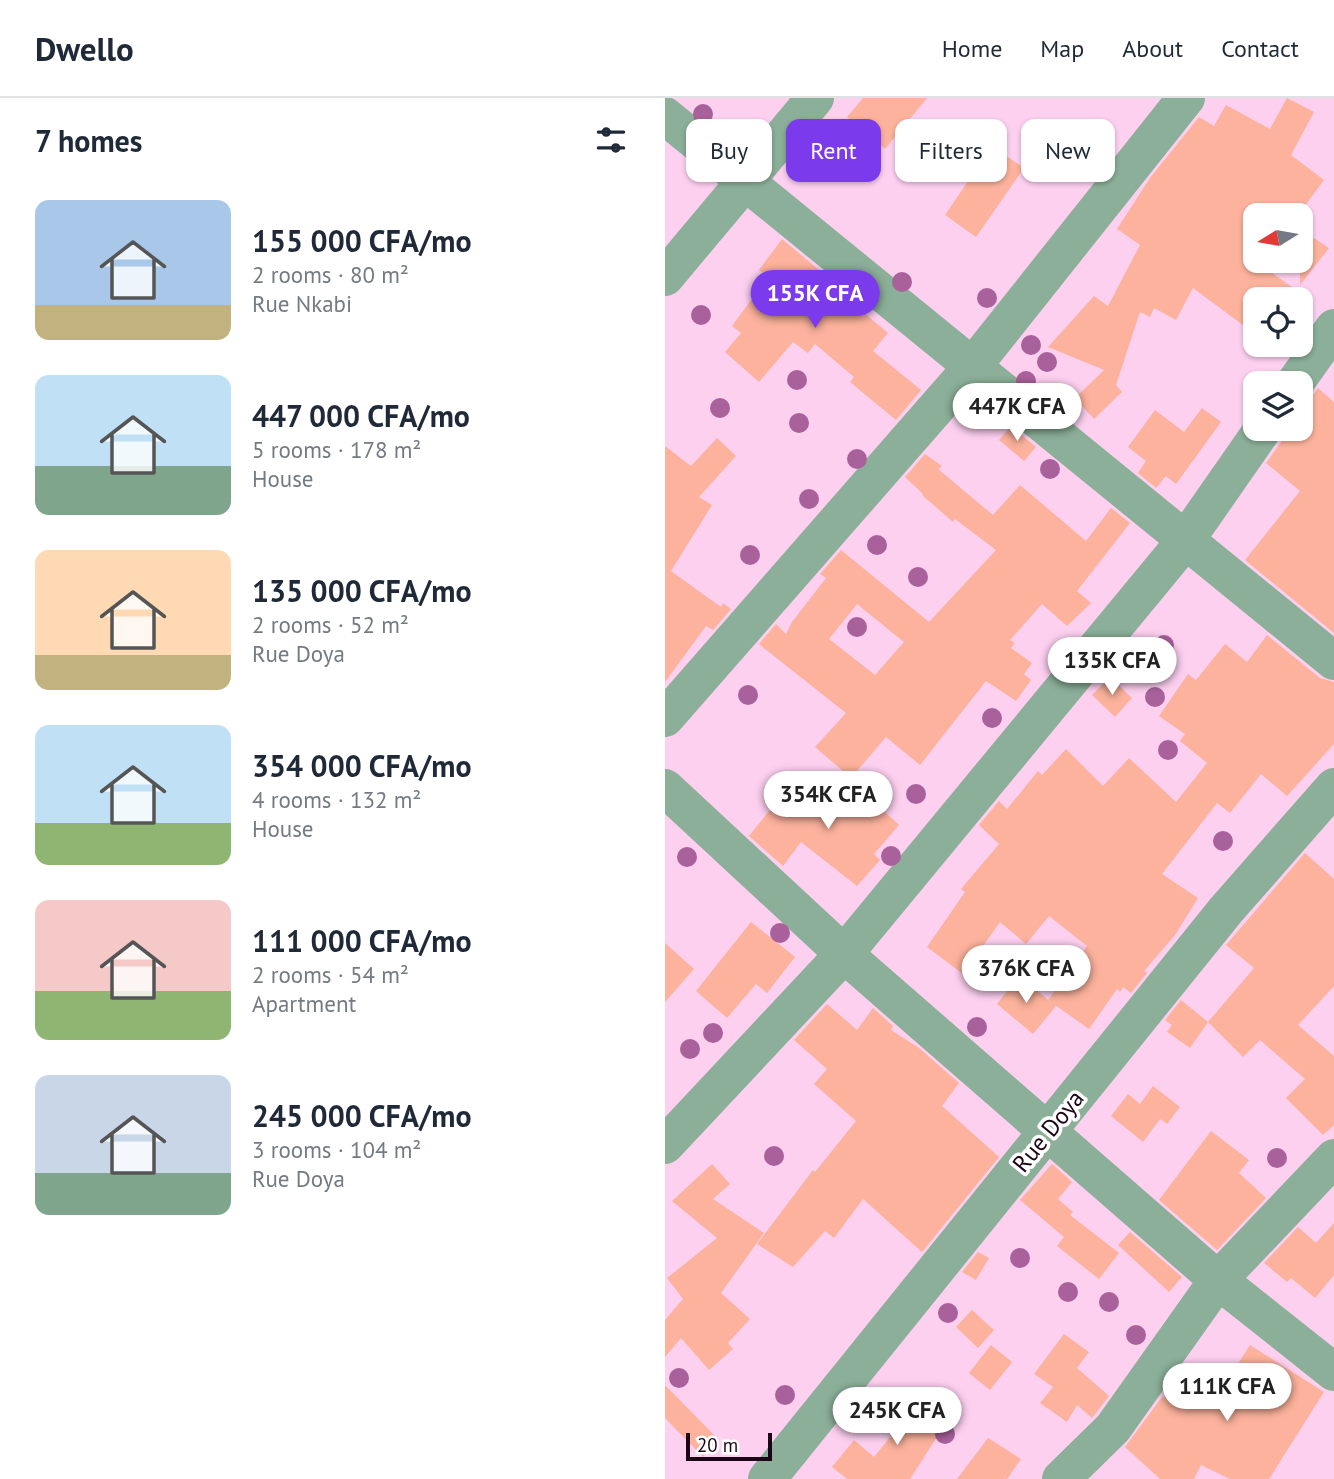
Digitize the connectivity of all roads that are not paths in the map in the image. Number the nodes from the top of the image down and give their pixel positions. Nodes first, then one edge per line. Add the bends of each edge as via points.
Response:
1 (815, 98) edge
2 (1186, 98) edge
3 (665, 116) edge
4 (686, 134) edge
5 (772, 149) edge
6 (744, 182) joint
7 (665, 277) edge
8 (1334, 328) edge
9 (972, 367) junction
10 (1304, 371) edge
11 (1255, 441) edge
12 (1185, 541) junction
13 (1334, 661) edge
14 (665, 718) edge
15 (1334, 787) edge
16 (665, 788) edge
17 (844, 954) junction
18 (1048, 1130) junction
19 (665, 1146) edge
20 (1334, 1158) edge
21 (1218, 1280) junction
22 (1334, 1372) edge
23 (767, 1479) edge
24 (1062, 1479) edge

1 - 5 street
2 - 9 street
3 - 4 street
6 - 7 street
6 - 9 street
8 - 10 street
9 - 12 street
9 - 14 street
11 - 12 street
12 - 13 street
12 - 17 street
15 - 18 street, Rue Doya via 1226,910
16 - 17 street
17 - 18 street
17 - 19 street
18 - 21 street
18 - 23 street, Rue Doya
20 - 21 street
21 - 22 street
21 - 24 street via 1113,1428

